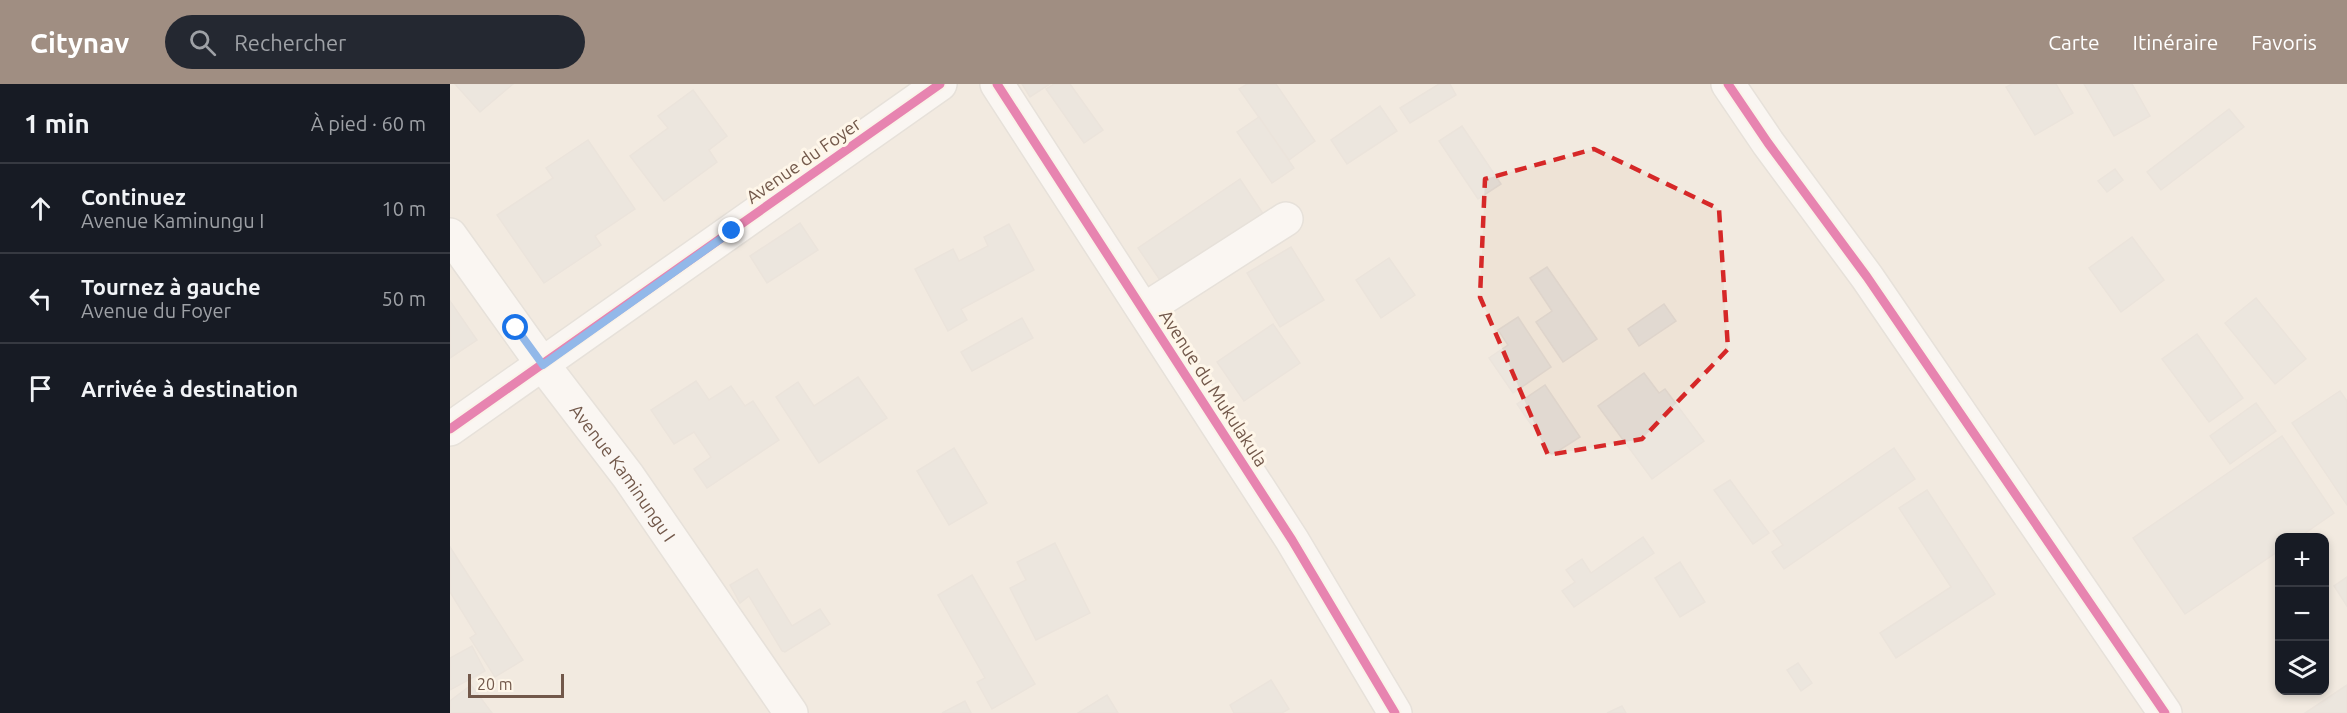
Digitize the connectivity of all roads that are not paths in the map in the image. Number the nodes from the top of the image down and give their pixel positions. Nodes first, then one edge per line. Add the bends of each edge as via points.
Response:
1 (940, 84) edge
2 (998, 84) edge
3 (1728, 84) edge
4 (1286, 219) dead end
5 (450, 235) edge
6 (1144, 310) junction
7 (543, 365) junction
8 (450, 429) edge
9 (791, 713) edge
10 (1395, 713) edge
11 (2165, 713) edge

1 - 7 street, Avenue du Foyer
2 - 6 street, Avenue du Mukulakula
3 - 11 street via 1867,277
4 - 6 street
5 - 7 street, Avenue Kaminungu I
6 - 10 street, Avenue du Mukulakula via 1292,540
7 - 8 street, Avenue du Foyer
7 - 9 street, Avenue Kaminungu I via 628,476

